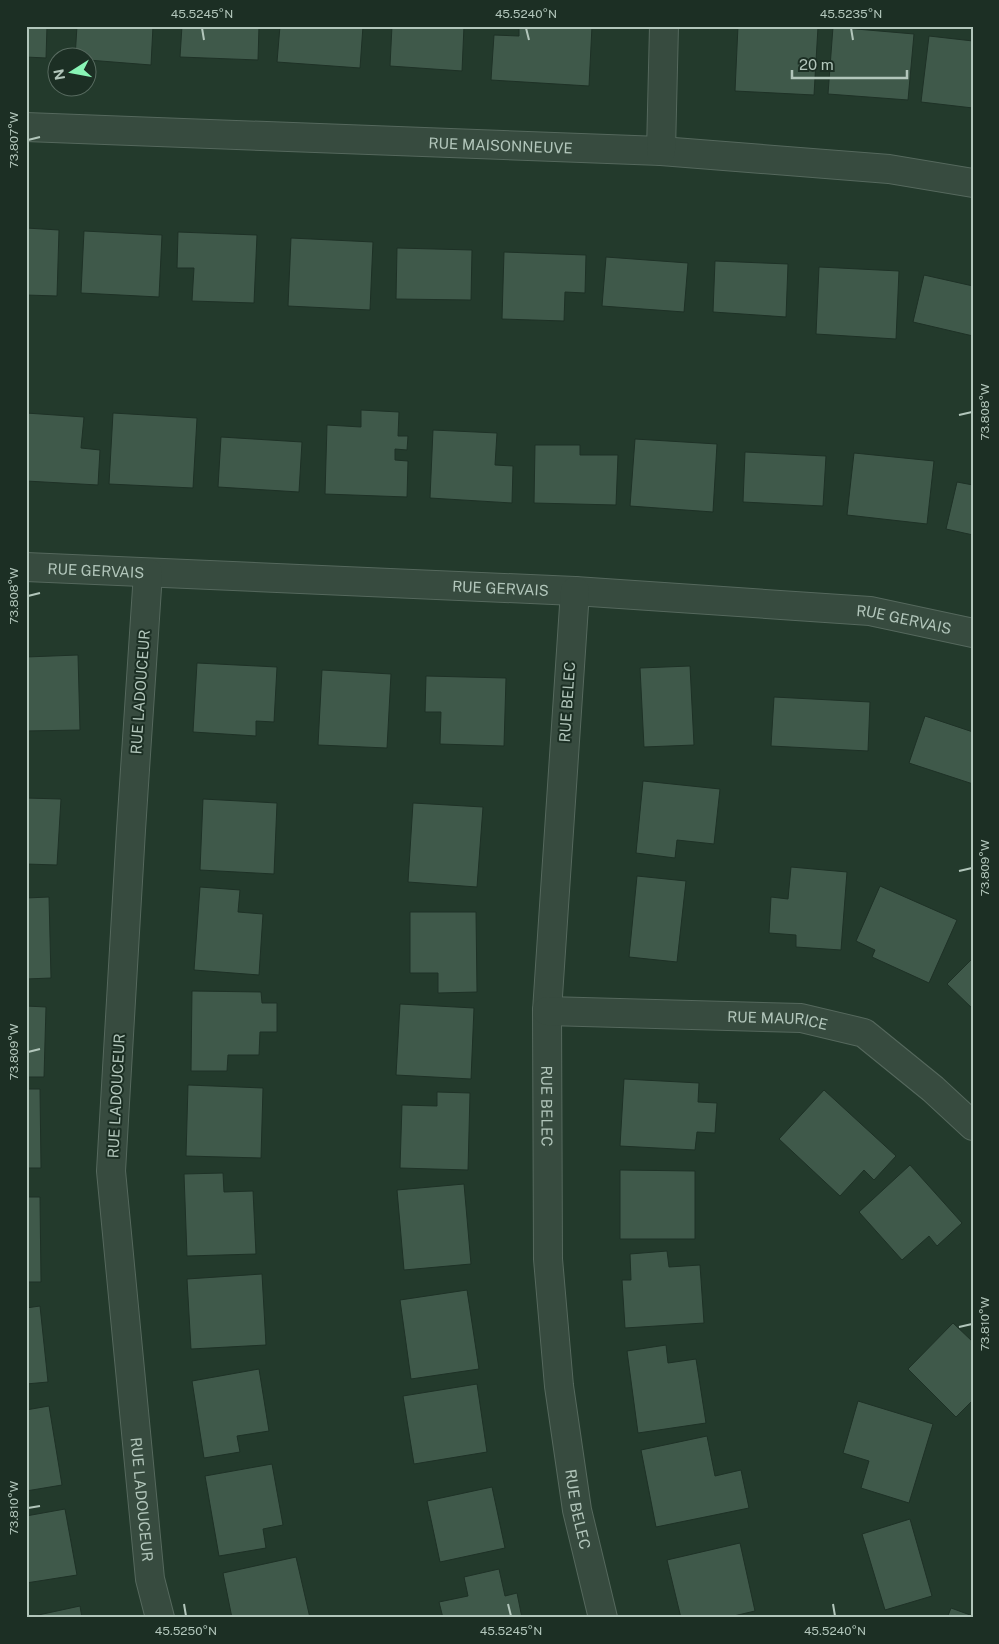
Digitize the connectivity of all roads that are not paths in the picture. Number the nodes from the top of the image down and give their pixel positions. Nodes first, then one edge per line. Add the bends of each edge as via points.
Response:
1 (664, 26) edge
2 (26, 127) edge
3 (661, 151) junction
4 (973, 183) edge
5 (26, 567) edge
6 (148, 573) junction
7 (575, 591) junction
8 (973, 633) edge
9 (547, 1011) junction
10 (973, 1126) edge
11 (160, 1618) edge
12 (603, 1618) edge

1 - 3 street
2 - 3 street, RUE MAISONNEUVE
3 - 4 street, RUE MAISONNEUVE via 889,169
5 - 6 street, RUE GERVAIS
6 - 7 street, RUE GERVAIS
6 - 11 street, RUE LADOUCEUR via 112,1171 150,1579
7 - 8 street, RUE GERVAIS via 870,611
7 - 9 street, RUE BELEC
9 - 10 street, RUE MAURICE via 801,1018 864,1033
9 - 12 street, RUE BELEC via 548,1259 552,1323 577,1510

